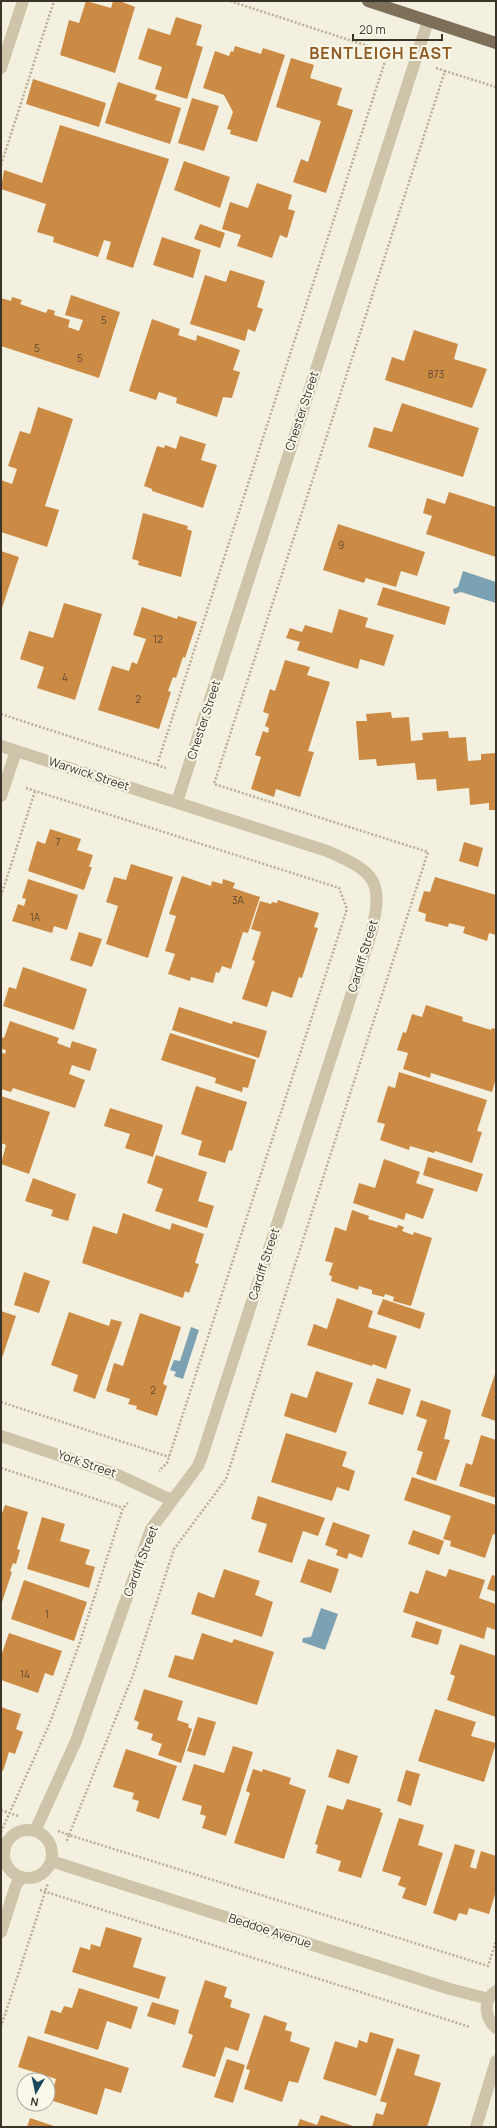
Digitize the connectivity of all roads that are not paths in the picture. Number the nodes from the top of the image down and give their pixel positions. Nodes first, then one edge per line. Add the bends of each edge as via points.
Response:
1 (23, 1) edge
2 (368, 1) edge
3 (428, 21) junction
4 (496, 43) edge
5 (1, 68) edge
6 (1, 746) edge
7 (16, 751) junction
8 (1, 796) edge
9 (177, 802) junction
10 (1, 1436) edge
11 (171, 1500) junction
12 (35, 1831) junction
13 (3, 1846) edge
14 (54, 1862) junction
15 (22, 1877) junction
16 (1, 1932) edge
17 (492, 1995) edge
18 (496, 2028) edge
19 (496, 2061) edge
20 (476, 2127) edge

1 - 5 street
2 - 3 main road
3 - 4 main road
3 - 9 street, Chester Street
6 - 7 street, Warwick Street
7 - 8 street
7 - 9 street, Warwick Street
9 - 11 street, Cardiff Street via 327,851 349,861 362,868 370,877 375,887 377,907 371,934 202,1456 198,1466
10 - 11 street, York Street via 96,1466
11 - 12 street, Cardiff Street via 151,1529 76,1740
12 - 13 street via 20,1832
12 - 14 street via 47,1839
13 - 15 street via 9,1868
14 - 15 street via 36,1877
14 - 17 street, Beddoe Avenue via 450,1989
15 - 16 street via 16,1886
17 - 18 street via 486,2006 487,2015
19 - 20 street

